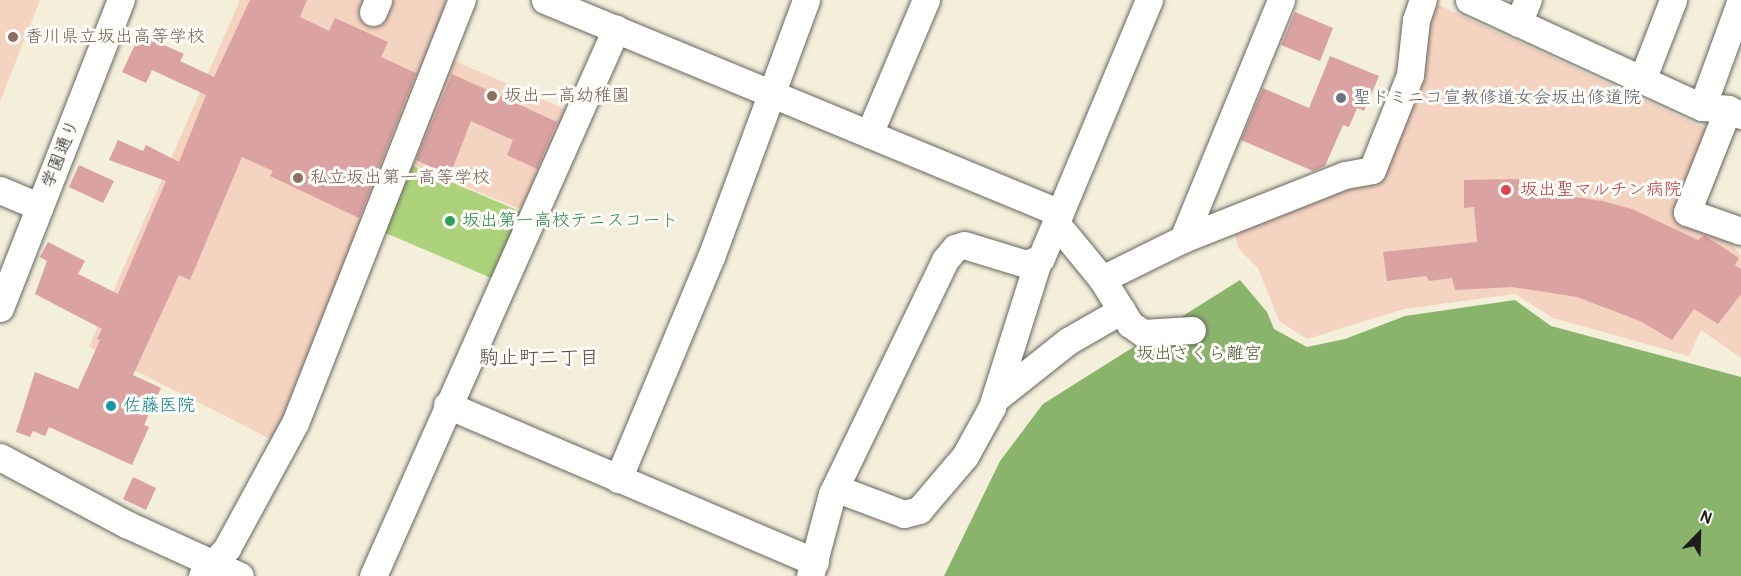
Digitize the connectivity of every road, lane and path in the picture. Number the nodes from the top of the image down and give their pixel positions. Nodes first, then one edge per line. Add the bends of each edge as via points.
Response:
1 (121, 0) edge
2 (462, 0) edge
3 (545, 0) edge
4 (806, 0) edge
5 (926, 0) edge
6 (1149, 0) edge
7 (1281, 0) edge
8 (1423, 0) edge
9 (1469, 0) edge
10 (1673, 0) edge
11 (1741, 0) edge
12 (1523, 12) edge
13 (616, 29) junction
14 (1642, 80) junction
15 (770, 93) junction
16 (1702, 107) junction
17 (1735, 112) edge
18 (869, 134) junction
19 (0, 190) edge
20 (40, 207) junction
21 (1058, 218) junction
22 (1739, 227) edge
23 (1183, 239) junction
24 (1038, 261) junction
25 (1102, 279) junction
26 (0, 308) edge
27 (1122, 310) junction
28 (1192, 330) dead end
29 (995, 399) junction
30 (447, 405) junction
31 (0, 457) edge
32 (618, 479) junction
33 (834, 488) junction
34 (812, 569) edge
35 (206, 570) edge
36 (240, 576) edge
37 (373, 576) edge

1 - 20 street, 学園通り
2 - 35 street via 295,423 227,548
3 - 13 street
4 - 15 street
5 - 18 street
6 - 21 street
7 - 23 street
8 - 23 street via 1416,20 1410,75 1372,170 1345,175
9 - 12 street
10 - 14 street
11 - 16 street
12 - 14 street
13 - 15 street
13 - 30 street
14 - 16 street
15 - 18 street
15 - 32 street via 711,257
16 - 17 street
17 - 22 street via 1688,212
18 - 21 street
19 - 20 street
20 - 26 street, 学園通り
21 - 24 street
21 - 25 street
23 - 25 street
24 - 29 street
24 - 33 street via 1019,262 964,245 955,248 945,260
25 - 27 street
27 - 28 street via 1130,324 1143,333
27 - 29 street via 1068,341
29 - 33 street via 965,456 919,510 904,514
30 - 32 street
30 - 37 street
31 - 35 street
32 - 34 street via 684,503
33 - 34 street
35 - 36 street

